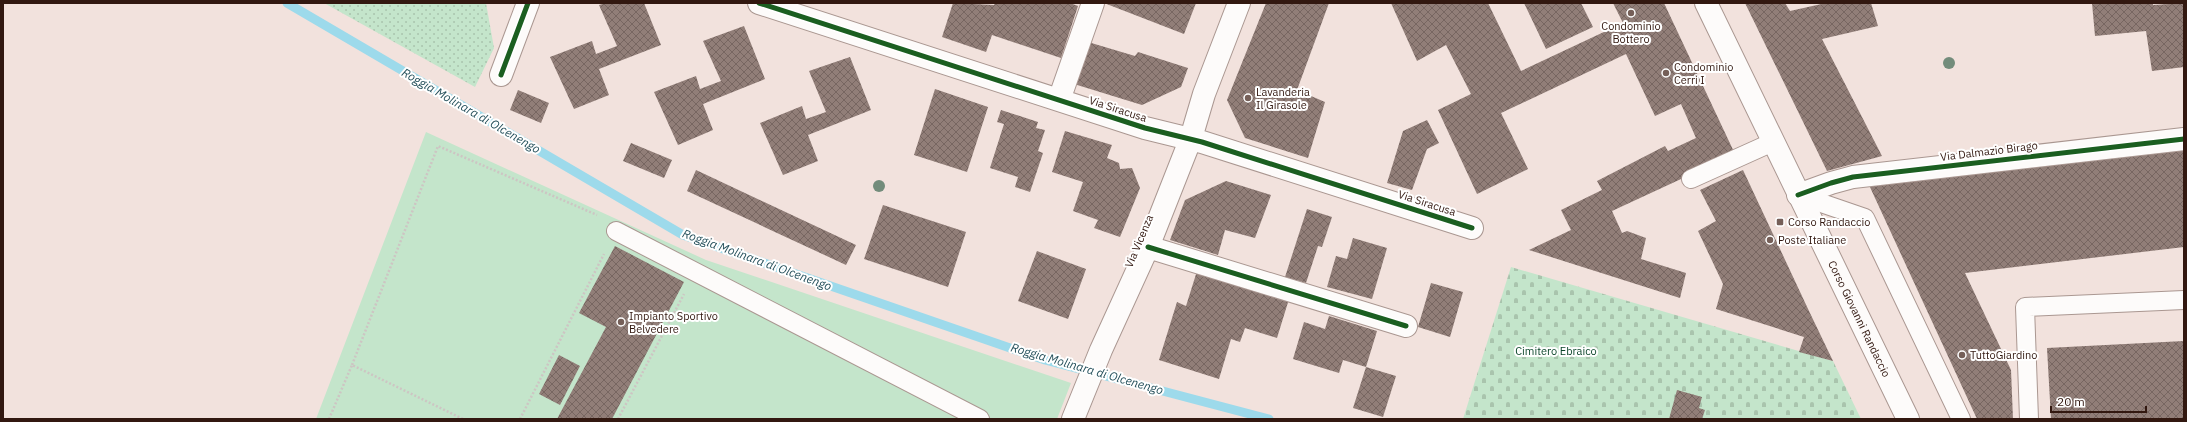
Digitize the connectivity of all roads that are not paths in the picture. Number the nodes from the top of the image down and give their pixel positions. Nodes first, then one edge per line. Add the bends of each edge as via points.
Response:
1 (528, 3) edge
2 (759, 3) edge
3 (1094, 3) edge
4 (1239, 3) edge
5 (1706, 3) edge
6 (501, 75) dead end
7 (1059, 100) junction
8 (1191, 138) junction
9 (2184, 139) edge
10 (1773, 142) junction
11 (1691, 179) dead end
12 (1798, 195) junction
13 (1472, 228) dead end
14 (616, 231) road end
15 (1148, 247) junction
16 (2184, 300) edge
17 (1406, 326) dead end
18 (980, 419) edge
19 (1073, 419) edge
20 (1908, 419) edge
21 (1961, 419) edge
22 (2029, 419) edge

1 - 6 street
2 - 7 street, Via Siracusa
3 - 7 street
4 - 8 street, Via Vicenza via 1204,94
5 - 10 street, Corso Giovanni Randaccio
7 - 8 street, Via Siracusa via 1144,128
8 - 13 street, Via Siracusa
8 - 15 street, Via Vicenza
9 - 12 street, Via Dalmazio Birago via 1853,177
10 - 11 lane
10 - 12 street, Corso Giovanni Randaccio
12 - 20 street, Corso Giovanni Randaccio
12 - 21 lane via 1865,218
14 - 18 lane
15 - 17 street
15 - 19 street, Via Vicenza
16 - 22 lane via 2025,307

